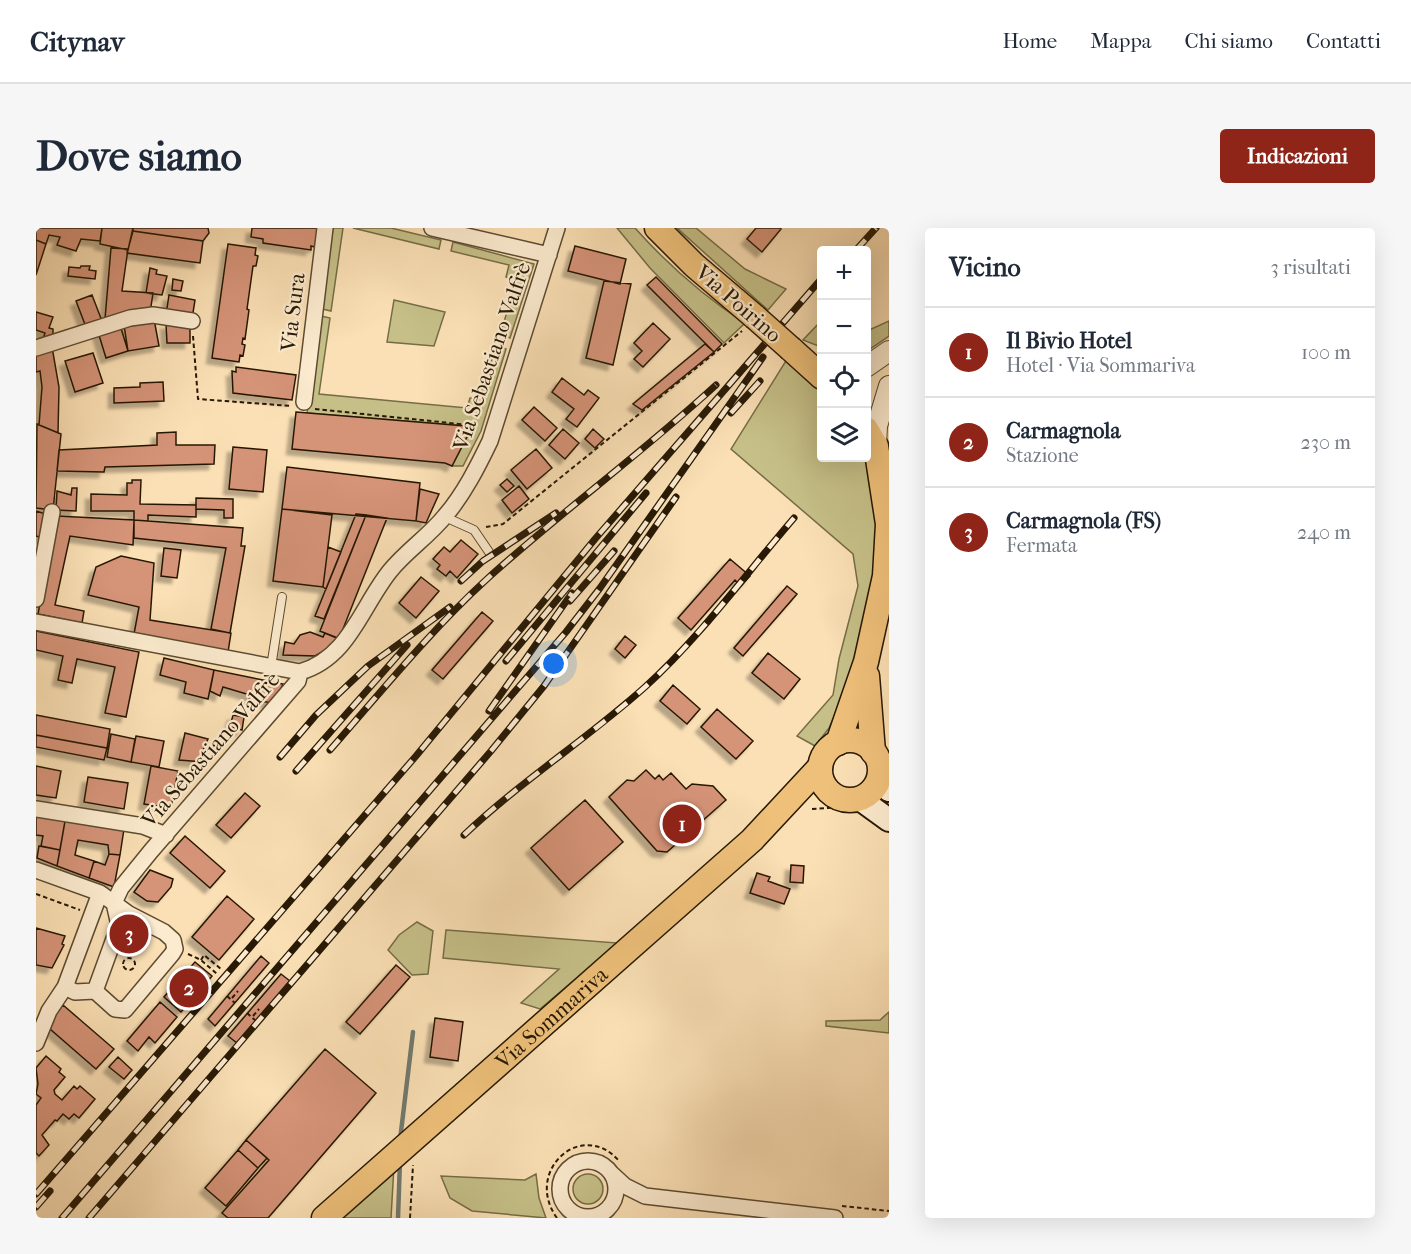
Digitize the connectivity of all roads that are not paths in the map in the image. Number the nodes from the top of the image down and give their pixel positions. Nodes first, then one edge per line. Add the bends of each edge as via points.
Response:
1 (325, 228) edge
2 (432, 228) edge
3 (557, 228) edge
4 (657, 228) edge
5 (549, 255) junction
6 (192, 321) road end
7 (36, 348) edge
8 (791, 349) junction
9 (889, 351) edge
10 (817, 360) edge
11 (871, 362) edge
12 (817, 372) edge
13 (888, 389) edge
14 (303, 404) road end
15 (868, 408) edge
16 (871, 438) edge
17 (52, 512) dead end
18 (445, 517) junction
19 (489, 552) dead end
20 (282, 597) dead end
21 (36, 599) edge
22 (36, 622) edge
23 (866, 662) junction
24 (271, 667) junction
25 (300, 672) junction
26 (838, 743) junction
27 (820, 767) junction
28 (881, 771) edge
29 (836, 797) junction
30 (860, 799) junction
31 (36, 809) edge
32 (777, 816) junction
33 (889, 820) edge
34 (166, 835) junction
35 (36, 870) edge
36 (100, 893) junction
37 (114, 903) junction
38 (64, 987) junction
39 (95, 991) junction
40 (36, 1043) edge
41 (612, 1174) junction
42 (645, 1196) junction
43 (569, 1214) edge
44 (603, 1214) edge
45 (324, 1218) edge
46 (835, 1218) edge

1 - 14 street, Via Sura
2 - 5 street
3 - 5 street, Via Sebastiano Valfrè
4 - 8 main road, Via Poirino, bridge via 749,324
5 - 18 street, Via Sebastiano Valfrè via 481,461
6 - 7 street via 153,315 130,318
8 - 10 street
8 - 12 main road, Via Poirino
9 - 11 street
13 - 15 street
13 - 16 street
16 - 23 main road via 888,524 885,576
17 - 21 street
18 - 19 lane via 474,530
18 - 25 street, Via Sebastiano Valfrè via 390,571 345,642 317,668
20 - 24 lane
22 - 24 street
23 - 26 main road
23 - 28 main road
24 - 25 street
25 - 34 street, Via Sebastiano Valfrè via 298,681
26 - 27 main road via 826,753
26 - 28 main road via 857,742
27 - 29 main road via 824,784
27 - 32 main road, Via Sommariva
28 - 30 main road via 874,789
29 - 30 main road
29 - 32 main road, Via Sommariva
30 - 33 main road
31 - 34 street via 143,826
32 - 45 main road, Via Sommariva
34 - 37 street, Via Sebastiano Valfrè via 121,888
35 - 36 street
36 - 37 street
36 - 38 street
37 - 39 street via 119,925
37 - 39 street via 164,932 173,940 175,949 125,1010 115,1009
38 - 39 street via 75,992
38 - 40 street
41 - 42 street
41 - 43 street via 597,1162 570,1167 559,1193
41 - 44 street via 616,1192
42 - 44 street
42 - 46 street
43 - 44 street via 584,1218

